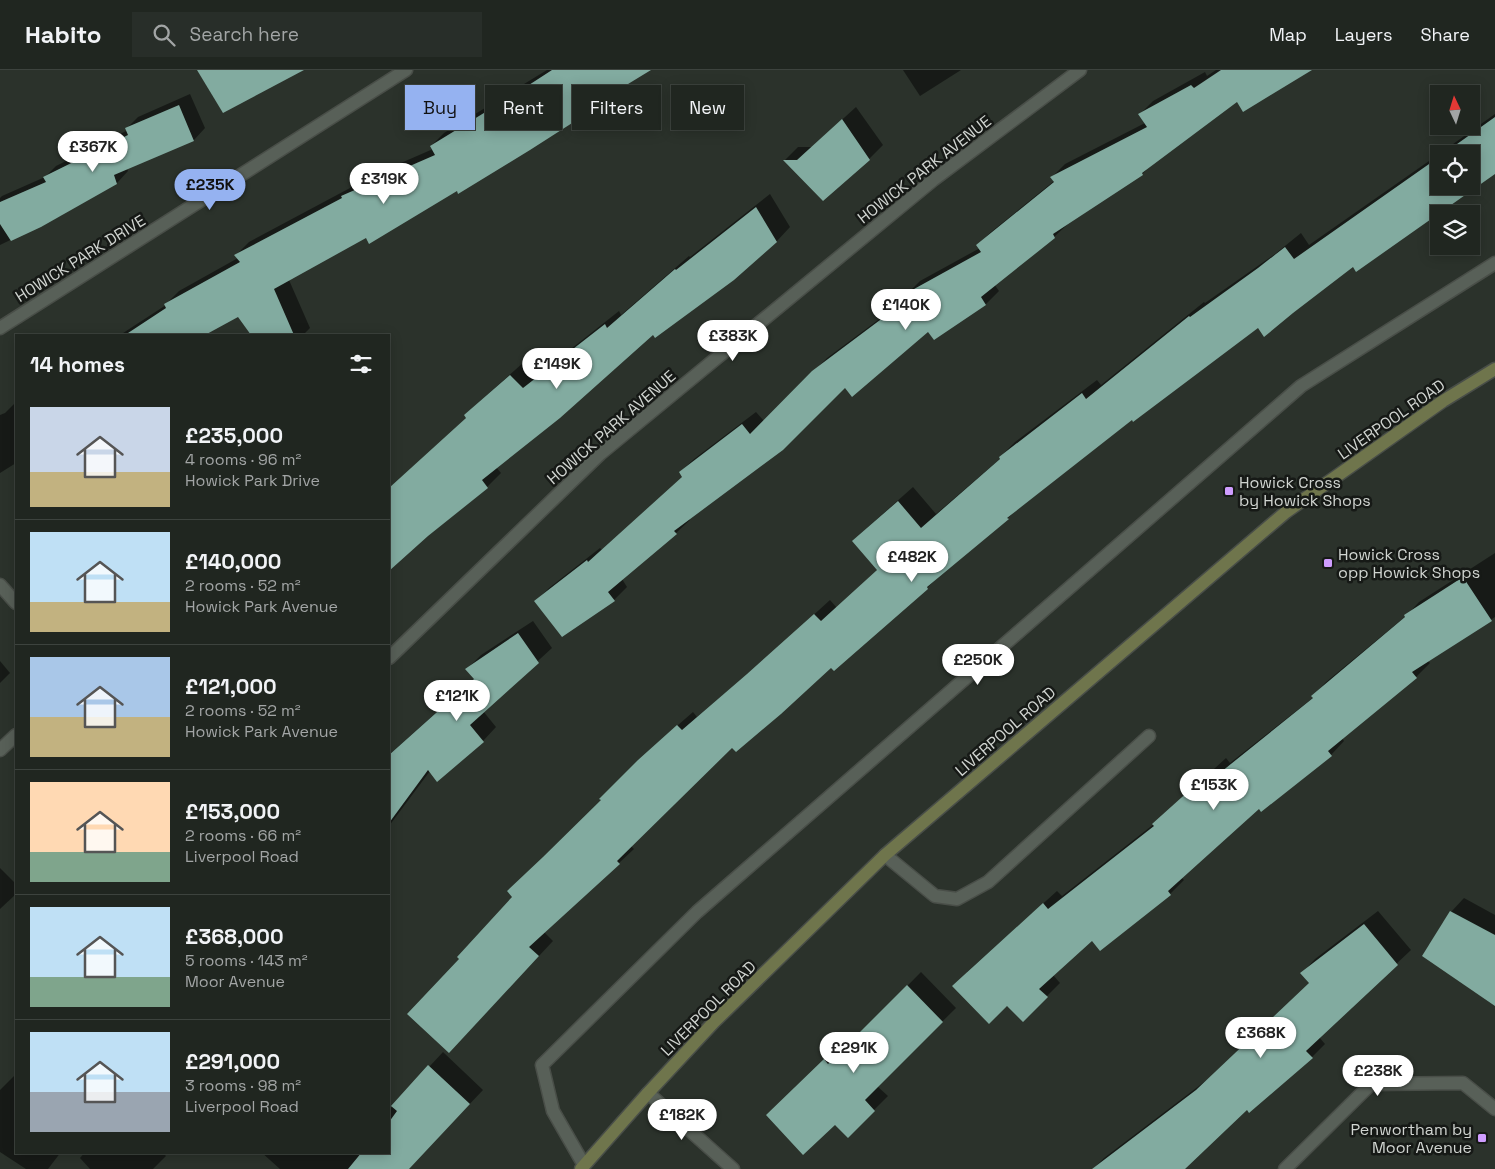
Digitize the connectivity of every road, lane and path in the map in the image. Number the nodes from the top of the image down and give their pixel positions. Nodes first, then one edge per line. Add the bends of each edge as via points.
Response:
1 (406, 70) edge
2 (1080, 70) edge
3 (1495, 263) edge
4 (0, 328) edge
5 (1495, 369) edge
6 (0, 585) edge
7 (15, 602) edge
8 (390, 657) edge
9 (15, 736) edge
10 (1149, 736) dead end
11 (0, 750) edge
12 (886, 855) junction
13 (648, 1093) junction
14 (1495, 1109) edge
15 (583, 1167) edge
16 (733, 1169) edge
17 (1286, 1169) edge

1 - 4 street, HOWICK PARK DRIVE
2 - 8 street, HOWICK PARK AVENUE via 933,180 600,454
3 - 15 street via 1301,386 697,912 549,1058 542,1065 553,1111
5 - 12 street, LIVERPOOL ROAD via 1443,401 1286,512
6 - 7 street
9 - 11 street
10 - 12 street via 988,882 956,899 935,896
12 - 13 street, LIVERPOOL ROAD via 714,1022
13 - 15 street, LIVERPOOL ROAD
13 - 16 street
14 - 17 street via 1463,1083 1371,1084

